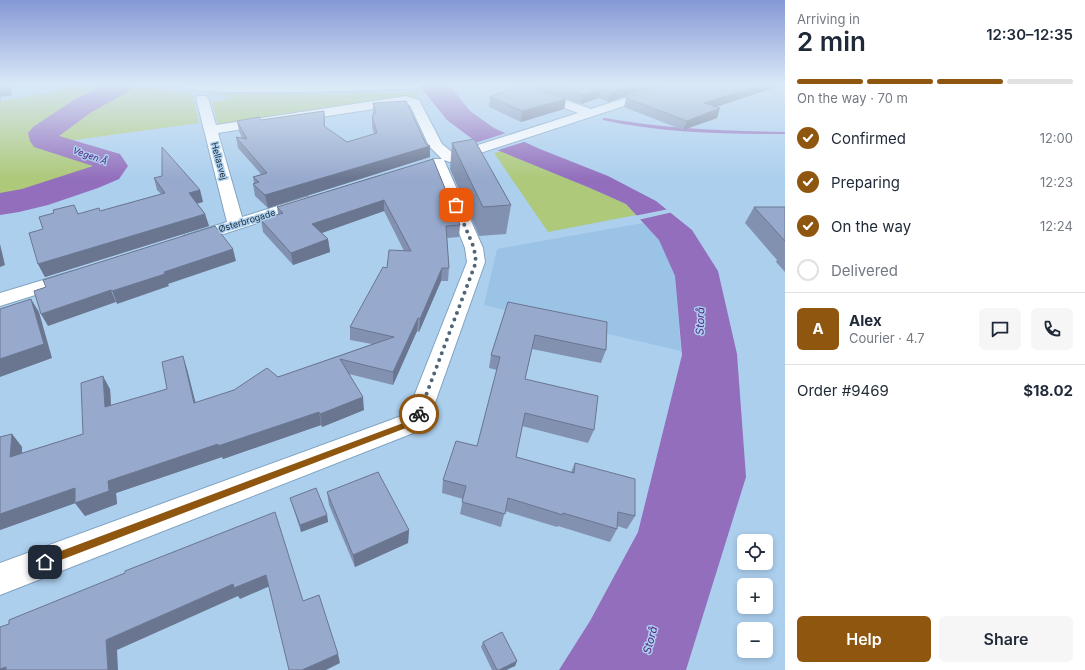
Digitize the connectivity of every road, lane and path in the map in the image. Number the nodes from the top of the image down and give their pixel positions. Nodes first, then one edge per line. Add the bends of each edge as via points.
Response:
1 (207, 116) edge
2 (300, 116) edge
3 (422, 116) edge
4 (580, 116) edge
5 (211, 130) junction
6 (437, 162) junction
7 (326, 197) edge
8 (236, 225) junction
9 (175, 244) edge
10 (91, 271) edge
11 (0, 300) edge
12 (0, 578) edge

1 - 5 street, Hellasvej
2 - 5 street
3 - 6 street via 436,146
4 - 6 street
5 - 8 street, Hellasvej
6 - 12 street via 474,248 476,262 417,421
7 - 8 street, Østerbrogade
8 - 9 street, Østerbrogade
10 - 11 street

